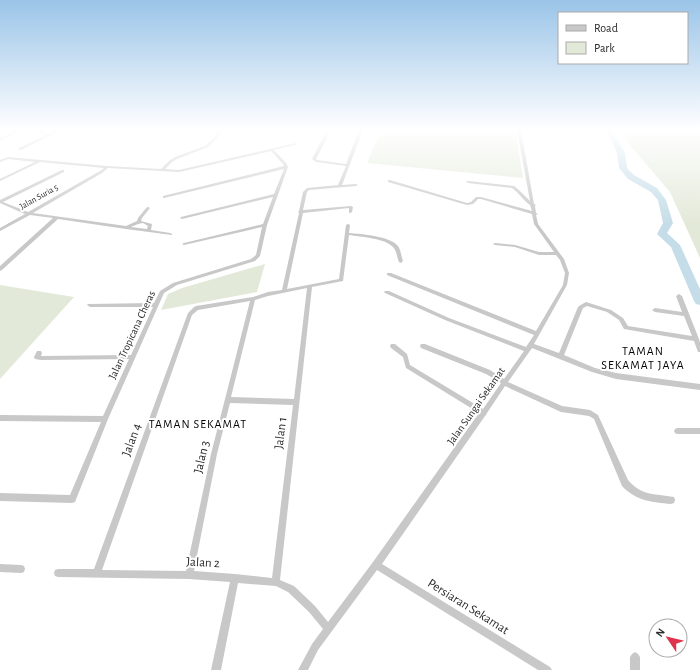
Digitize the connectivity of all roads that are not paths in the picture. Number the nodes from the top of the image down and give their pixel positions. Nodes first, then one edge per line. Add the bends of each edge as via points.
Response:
1 (39, 161) edge
2 (42, 161) edge
3 (172, 161) edge
4 (223, 161) edge
5 (282, 161) edge
6 (318, 161) edge
7 (349, 161) edge
8 (525, 161) edge
9 (348, 165) junction
10 (107, 167) junction
11 (286, 167) junction
12 (63, 170) dead end
13 (162, 170) junction
14 (0, 180) edge
15 (388, 181) dead end
16 (468, 182) dead end
17 (356, 185) dead end
18 (340, 186) junction
19 (275, 195) junction
20 (164, 197) dead end
21 (0, 202) edge
22 (534, 205) junction
23 (148, 208) dead end
24 (350, 210) dead end
25 (300, 212) junction
26 (27, 213) junction
27 (536, 214) junction
28 (56, 218) junction
29 (182, 218) dead end
30 (139, 221) junction
31 (265, 224) junction
32 (348, 226) dead end
33 (126, 228) junction
34 (0, 230) edge
35 (149, 232) junction
36 (170, 234) dead end
37 (348, 234) junction
38 (184, 244) dead end
39 (495, 244) dead end
40 (558, 254) junction
41 (401, 261) dead end
42 (0, 269) edge
43 (389, 274) dead end
44 (310, 287) junction
45 (284, 290) junction
46 (387, 292) dead end
47 (679, 296) dead end
48 (254, 299) junction
49 (90, 305) dead end
50 (156, 305) junction
51 (656, 310) dead end
52 (686, 314) junction
53 (538, 334) junction
54 (696, 339) junction
55 (393, 346) dead end
56 (423, 346) dead end
57 (529, 348) junction
58 (700, 350) edge
59 (39, 353) dead end
60 (133, 357) junction
61 (560, 357) junction
62 (505, 383) junction
63 (700, 387) edge
64 (228, 400) junction
65 (297, 402) junction
66 (484, 412) junction
67 (0, 418) edge
68 (104, 419) junction
69 (677, 431) dead end
70 (700, 431) edge
71 (0, 497) edge
72 (671, 500) dead end
73 (376, 565) junction
74 (0, 568) edge
75 (20, 569) dead end
76 (58, 573) dead end
77 (96, 574) junction
78 (189, 575) junction
79 (235, 578) junction
80 (276, 582) junction
81 (329, 629) junction
82 (635, 657) dead end
83 (216, 670) edge
84 (303, 670) edge
85 (547, 670) edge
86 (636, 670) edge

1 - 14 street
2 - 10 street
3 - 13 street
4 - 13 street via 180,171
5 - 11 street
6 - 9 street
7 - 9 street
8 - 22 street, Jalan Sungai Sekamat
9 - 18 street
10 - 13 street
10 - 26 street, Jalan Suria 5
11 - 19 street, Jalan Tropicana Cheras
11 - 20 street
12 - 21 street
15 - 27 street via 467,204 481,198
16 - 22 street via 512,187 517,189 523,199
17 - 18 street
18 - 25 street via 308,189
19 - 29 street
19 - 31 street, Jalan Tropicana Cheras
21 - 26 street
22 - 27 street, Jalan Sungai Sekamat
23 - 30 street
24 - 25 street
25 - 45 street
26 - 28 street
26 - 34 street, Jalan Suria 5
27 - 40 street, Jalan Sungai Sekamat via 536,224
28 - 33 street
28 - 42 street
30 - 33 street
30 - 35 street via 150,225
31 - 38 street
31 - 50 street, Jalan Tropicana Cheras via 258,256 253,260 171,286 162,292
32 - 37 street
33 - 35 street
35 - 36 street
37 - 41 street via 367,236 392,244 396,247
37 - 44 street via 341,280
39 - 40 street
40 - 53 street, Jalan Sungai Sekamat via 567,273 565,285
43 - 53 street
44 - 45 street
44 - 65 street, Jalan 1
45 - 48 street
46 - 57 street via 447,319
47 - 52 street
48 - 64 street, Jalan 3
48 - 77 street, Jalan 4 via 196,308 190,314
49 - 50 street
50 - 60 street, Jalan Tropicana Cheras
51 - 52 street
52 - 54 street
53 - 57 street, Jalan Sungai Sekamat
54 - 58 street
54 - 61 street via 626,328 621,319 609,311 583,304
55 - 66 street via 405,356 408,366
56 - 62 street via 488,372
57 - 61 street
57 - 62 street, Jalan Sungai Sekamat
59 - 60 street via 38,357 41,358
60 - 68 street, Jalan Tropicana Cheras
61 - 63 street via 616,376
62 - 66 street, Jalan Sungai Sekamat
62 - 72 street via 561,409 590,413 596,417 625,484 631,491 639,496
64 - 65 street
64 - 78 street, Jalan 3
65 - 80 street, Jalan 1
66 - 73 street, Jalan Sungai Sekamat
67 - 68 street
68 - 71 street, Jalan Tropicana Cheras via 72,499
69 - 70 street
73 - 81 street, Jalan Sungai Sekamat
73 - 85 street, Persiaran Sekamat
74 - 75 street
76 - 77 street, Jalan 2
77 - 78 street, Jalan 2
78 - 79 street, Jalan 2
79 - 80 street, Jalan 2
79 - 83 street
80 - 81 street, Jalan 2 via 291,589
81 - 84 street, Jalan Sungai Sekamat via 315,647
82 - 86 street

